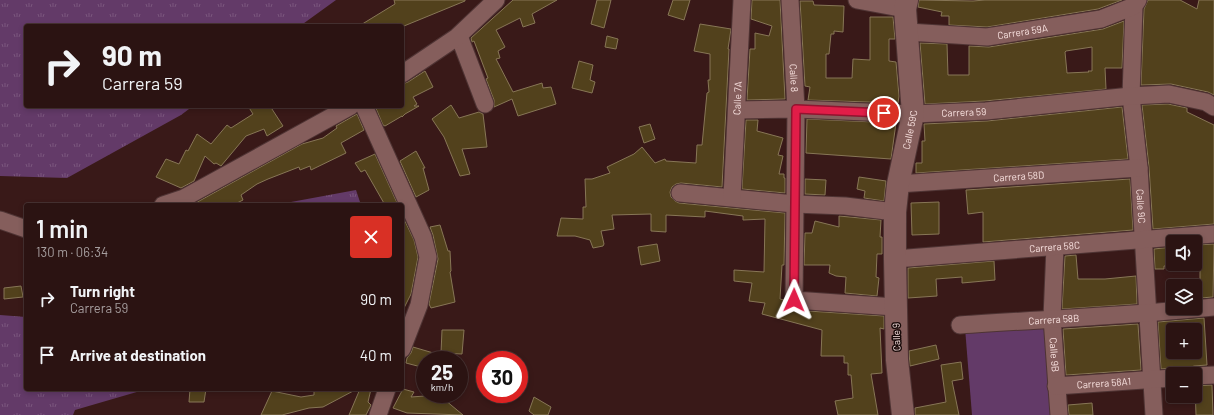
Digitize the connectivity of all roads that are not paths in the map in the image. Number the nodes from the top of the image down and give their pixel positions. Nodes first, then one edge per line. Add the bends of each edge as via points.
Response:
1 (496, 0) edge
2 (742, 0) edge
3 (790, 0) edge
4 (857, 0) edge
5 (1136, 3) edge
6 (906, 4) edge
7 (908, 32) junction
8 (459, 36) junction
9 (404, 73) edge
10 (1131, 96) junction
11 (486, 104) dead end
12 (1214, 107) edge
13 (347, 108) edge
14 (365, 108) edge
15 (796, 109) junction
16 (737, 110) junction
17 (913, 114) junction
18 (1139, 168) junction
19 (898, 184) junction
20 (680, 193) dead end
21 (732, 197) junction
22 (169, 203) edge
23 (794, 204) junction
24 (895, 212) junction
25 (0, 220) edge
26 (24, 228) edge
27 (1214, 234) edge
28 (1142, 239) junction
29 (1055, 247) junction
30 (895, 259) junction
31 (1214, 307) edge
32 (895, 308) junction
33 (1147, 314) junction
34 (1052, 318) junction
35 (960, 325) dead end
36 (404, 344) edge
37 (1214, 375) edge
38 (1202, 376) edge
39 (1166, 379) edge
40 (1151, 380) junction
41 (1056, 386) junction
42 (386, 391) edge
43 (378, 415) edge
44 (903, 415) edge
45 (1059, 415) edge
46 (1154, 415) edge

1 - 8 street
2 - 16 street, Calle 7A
3 - 15 street, Calle 8
4 - 6 street
5 - 7 street, Carrera 59A via 1101,19 987,37
5 - 10 street, Calle 9C
6 - 7 street, Calle 59C
7 - 17 street, Calle 59C
8 - 9 street
8 - 11 street
10 - 12 street, Carrera 59 via 1169,94 1206,102
10 - 17 street, Carrera 59 via 986,111
10 - 18 street, Calle 9C
13 - 22 street via 184,198
14 - 36 street via 423,237 428,256 418,305
15 - 16 street, Carrera 59
15 - 17 street, Carrera 59
15 - 23 street, Calle 8
16 - 21 street, Calle 7A
17 - 19 street, Calle 59C
18 - 19 street, Carrera 58D
18 - 28 street, Calle 9C
19 - 24 street, Calle 59C
20 - 21 street
21 - 23 street
23 - 24 street via 845,206
23 - 32 street, Calle 8 via 794,300
24 - 30 street, Calle 59C
25 - 26 street
27 - 28 street, Carrera 58C
28 - 29 street, Carrera 58C
28 - 33 street, Calle 9C
29 - 30 street, Carrera 58C
29 - 34 street, Calle 9B
30 - 32 street, Calle 9
31 - 33 street, Carrera 58B
32 - 44 street, Calle 9
33 - 34 street, Carrera 58B
33 - 40 street, Calle 9C
34 - 35 street, Carrera 58B
34 - 41 street, Calle 9B
37 - 38 street
39 - 40 street, Carrera 58A1
40 - 41 street, Carrera 58A1
40 - 46 street, Calle 9C
41 - 45 street, Calle 9B
42 - 43 street

